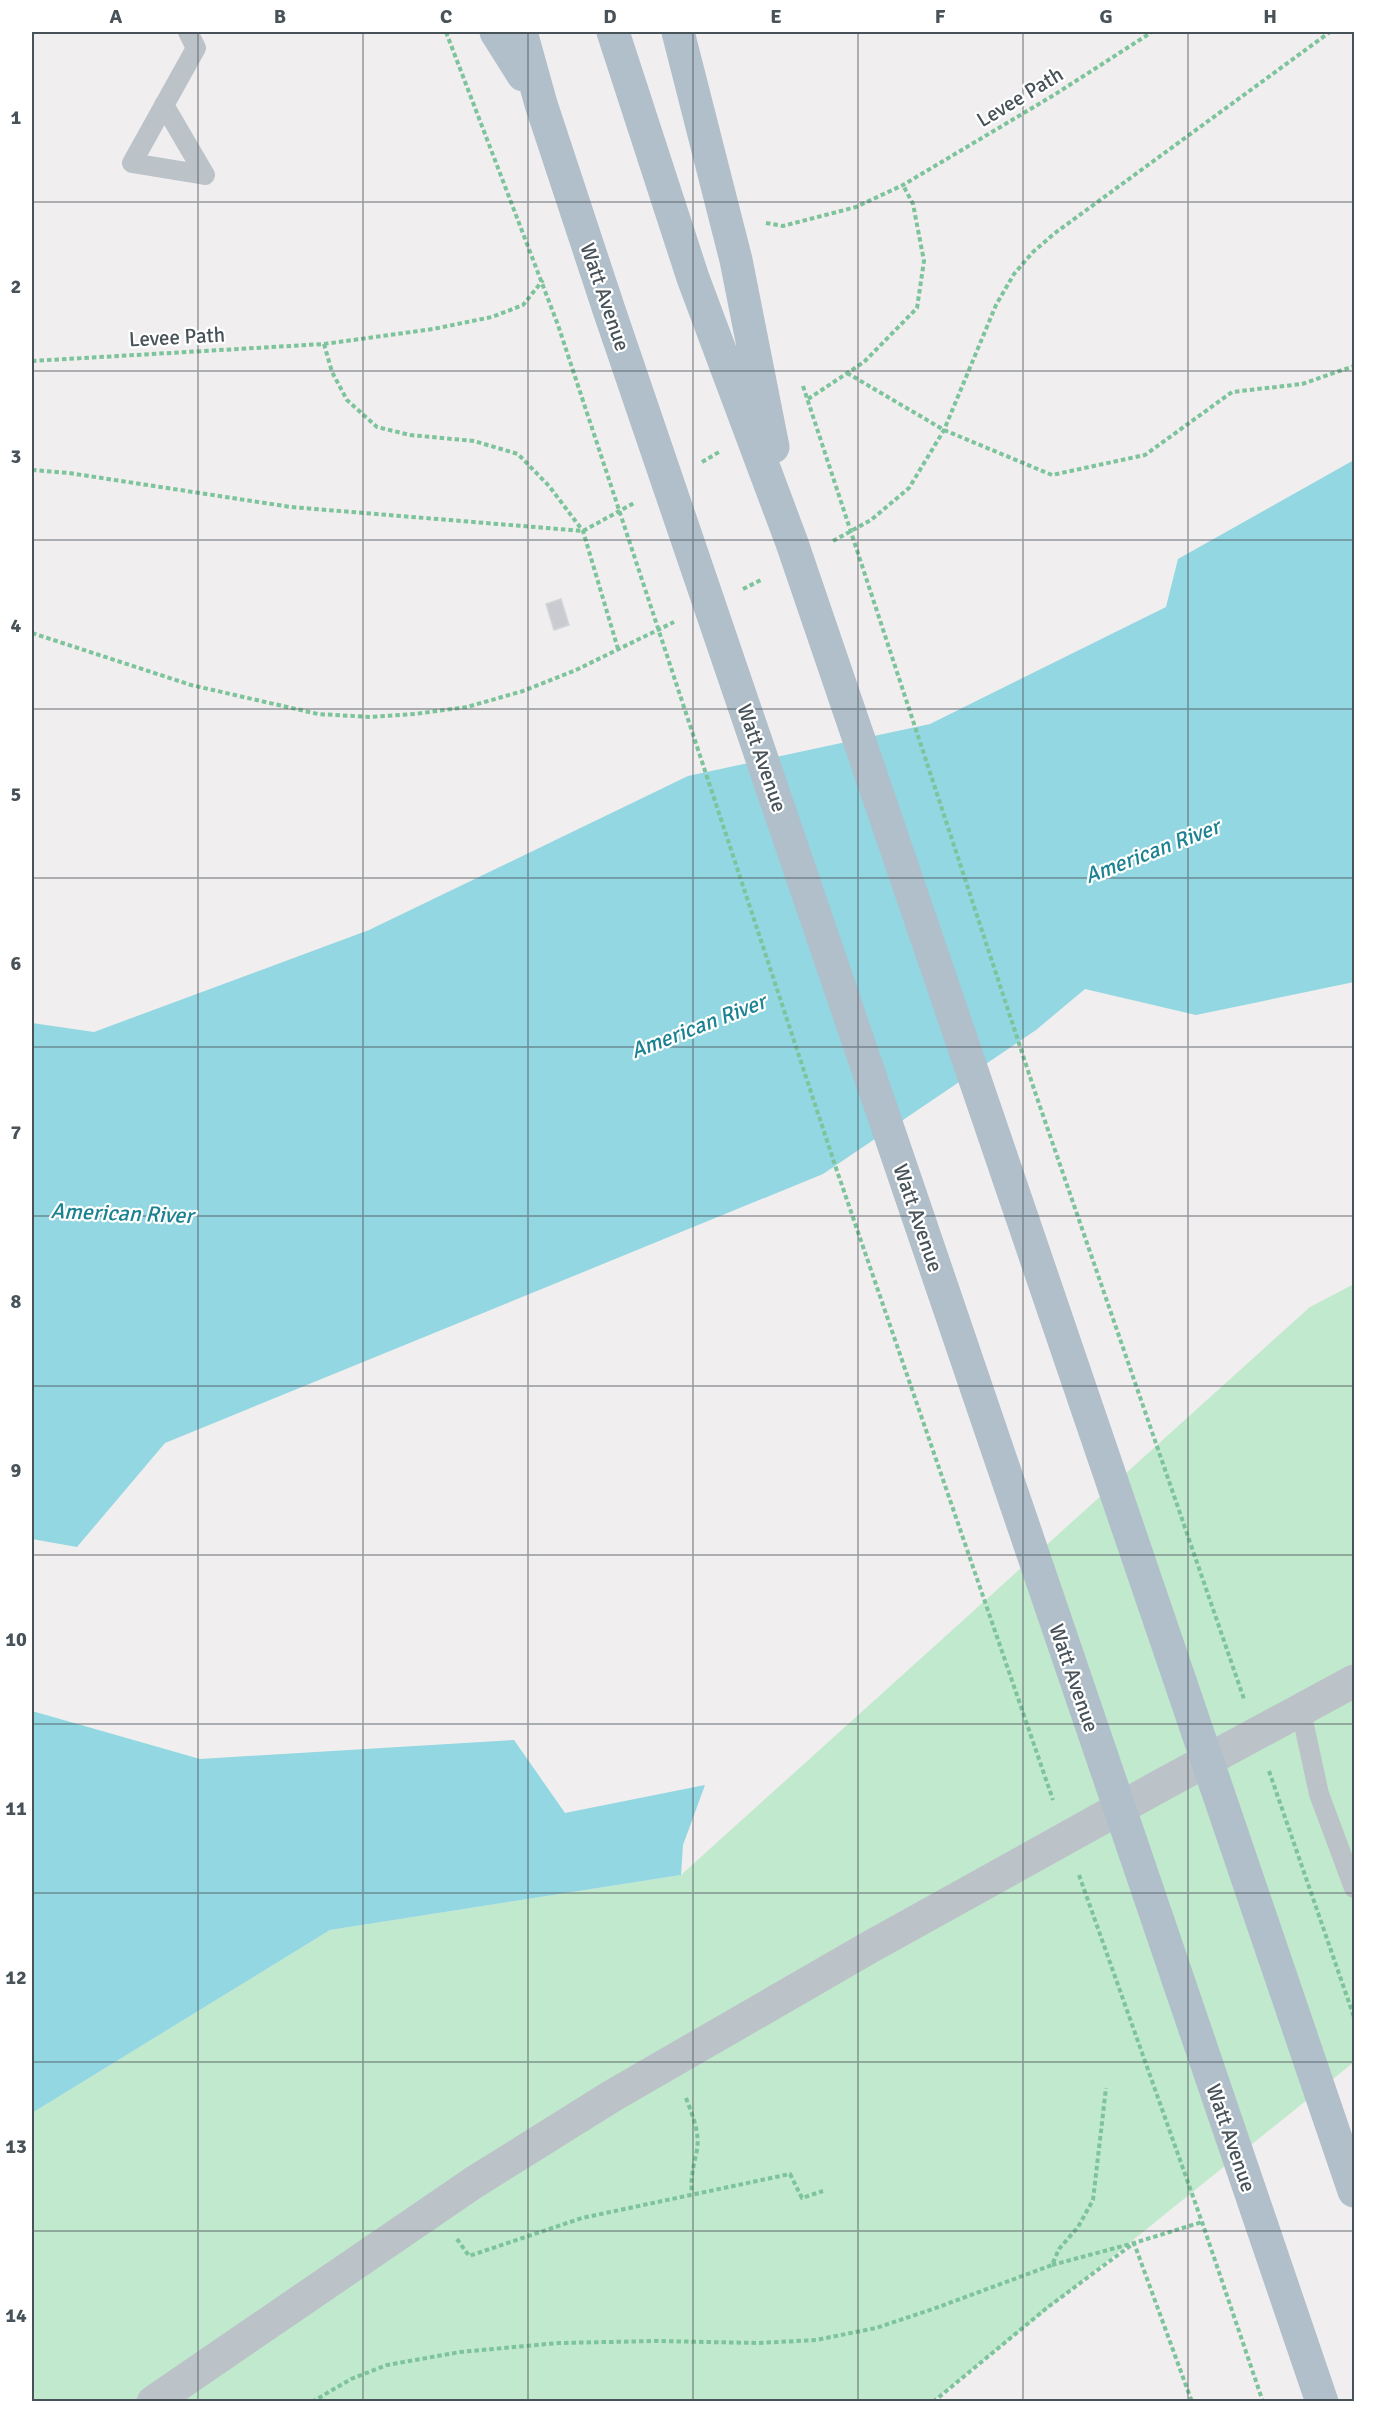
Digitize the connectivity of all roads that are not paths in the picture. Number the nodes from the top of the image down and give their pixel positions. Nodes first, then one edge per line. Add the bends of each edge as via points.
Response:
1 (188, 32) edge
2 (496, 32) edge
3 (521, 32) edge
4 (613, 32) edge
5 (678, 32) edge
6 (541, 104) junction
7 (164, 105) dead end
8 (792, 543) junction
9 (1354, 1681) edge
10 (1300, 1711) junction
11 (1354, 1888) edge
12 (1354, 2191) edge
13 (1302, 2348) junction
14 (153, 2402) edge
15 (1316, 2402) edge
16 (1322, 2402) edge

1 - 7 lane via 196,48
2 - 6 main road
3 - 6 main road, Watt Avenue
4 - 8 main road via 693,278
5 - 8 main road via 736,260
6 - 13 main road, Watt Avenue
8 - 12 main road
9 - 10 street
10 - 11 lane via 1319,1794
10 - 14 street via 870,1947 612,2096 472,2183
13 - 15 main road
13 - 16 main road, Watt Avenue

